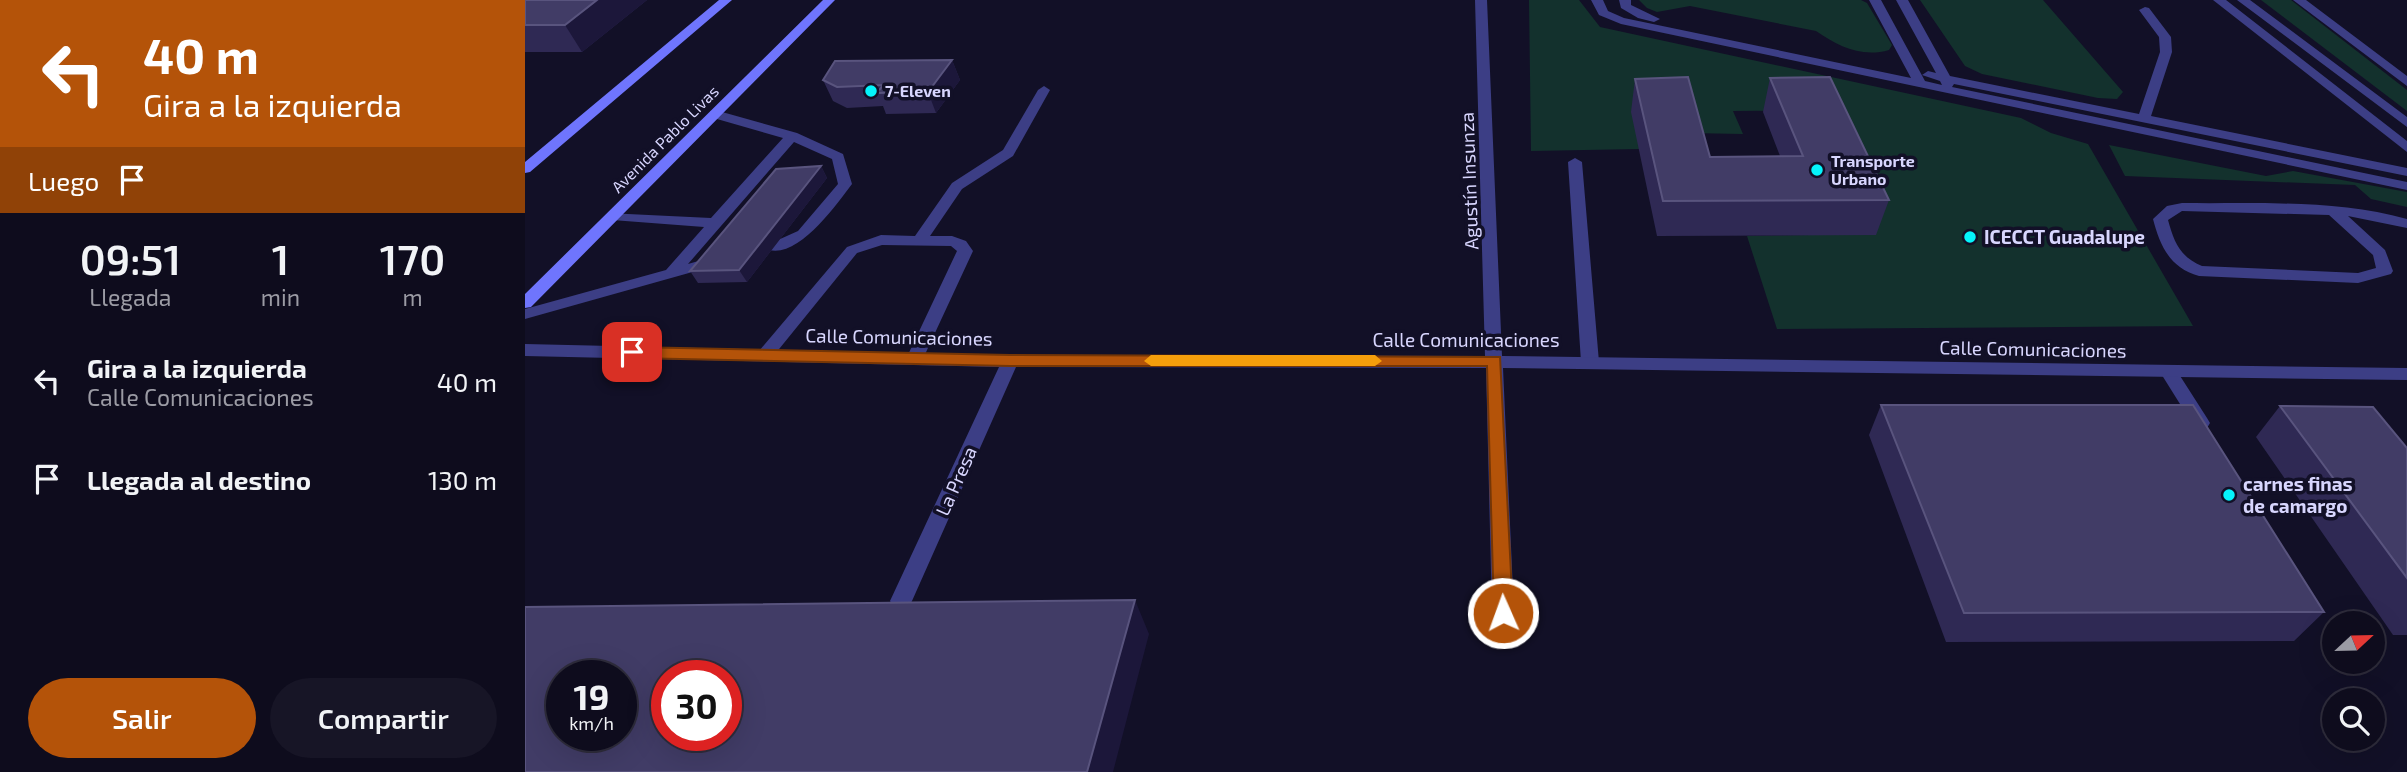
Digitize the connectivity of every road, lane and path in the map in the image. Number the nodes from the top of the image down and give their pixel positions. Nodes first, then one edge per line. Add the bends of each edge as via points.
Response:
1 (726, 0) edge
2 (829, 0) edge
3 (1481, 0) edge
4 (1597, 0) edge
5 (1625, 0) edge
6 (1875, 0) edge
7 (1902, 0) edge
8 (2219, 0) edge
9 (2243, 0) edge
10 (2299, 0) edge
11 (2145, 10) dead end
12 (1913, 72) junction
13 (1946, 79) junction
14 (2407, 82) edge
15 (1921, 86) junction
16 (1044, 90) dead end
17 (1953, 93) junction
18 (715, 114) junction
19 (2144, 118) junction
20 (2407, 122) edge
21 (792, 136) junction
22 (2407, 148) edge
23 (1575, 162) dead end
24 (525, 169) edge
25 (2407, 172) edge
26 (2407, 186) edge
27 (2335, 212) junction
28 (612, 216) junction
29 (716, 223) junction
30 (2407, 224) edge
31 (920, 240) junction
32 (773, 247) dead end
33 (716, 261) edge
34 (671, 273) junction
35 (525, 303) edge
36 (525, 314) edge
37 (525, 350) edge
38 (765, 355) junction
39 (915, 359) junction
40 (1010, 361) junction
41 (1495, 361) junction
42 (1590, 362) junction
43 (2169, 372) junction
44 (2407, 374) edge
45 (2211, 440) edge
46 (901, 601) edge
47 (1503, 613) dead end

1 - 24 main road
2 - 18 main road, Avenida Pablo Livas
3 - 41 street, Agustín Insunza
4 - 15 street via 1603,13 1621,22
5 - 12 street via 1625,6 1642,16
6 - 12 street
7 - 13 street
8 - 22 street
9 - 20 street
10 - 14 street
11 - 19 street via 2165,37 2166,52
12 - 13 street
12 - 15 street
13 - 17 street
13 - 19 street
15 - 17 street
16 - 31 street via 1008,153 957,186
17 - 26 street
18 - 21 street
18 - 28 main road, Avenida Pablo Livas
19 - 25 street
21 - 29 street
21 - 32 street via 838,157 845,184 803,234
23 - 42 street
27 - 27 street via 2182,207 2160,219 2170,252 2199,271 2358,278 2385,271 2380,253
27 - 30 street via 2389,217
28 - 29 street
28 - 35 main road, Avenida Pablo Livas
29 - 34 street
31 - 38 street via 881,240 852,250
31 - 39 street via 952,241 965,251
33 - 34 street
34 - 36 street
37 - 38 street, Calle Comunicaciones
38 - 39 street, Calle Comunicaciones
39 - 40 street, Calle Comunicaciones
40 - 41 street, Calle Comunicaciones
40 - 46 street, La Presa
41 - 42 street, Calle Comunicaciones
41 - 47 street, Agustín Insunza
42 - 43 street, Calle Comunicaciones
43 - 44 street, Calle Comunicaciones
43 - 45 street

